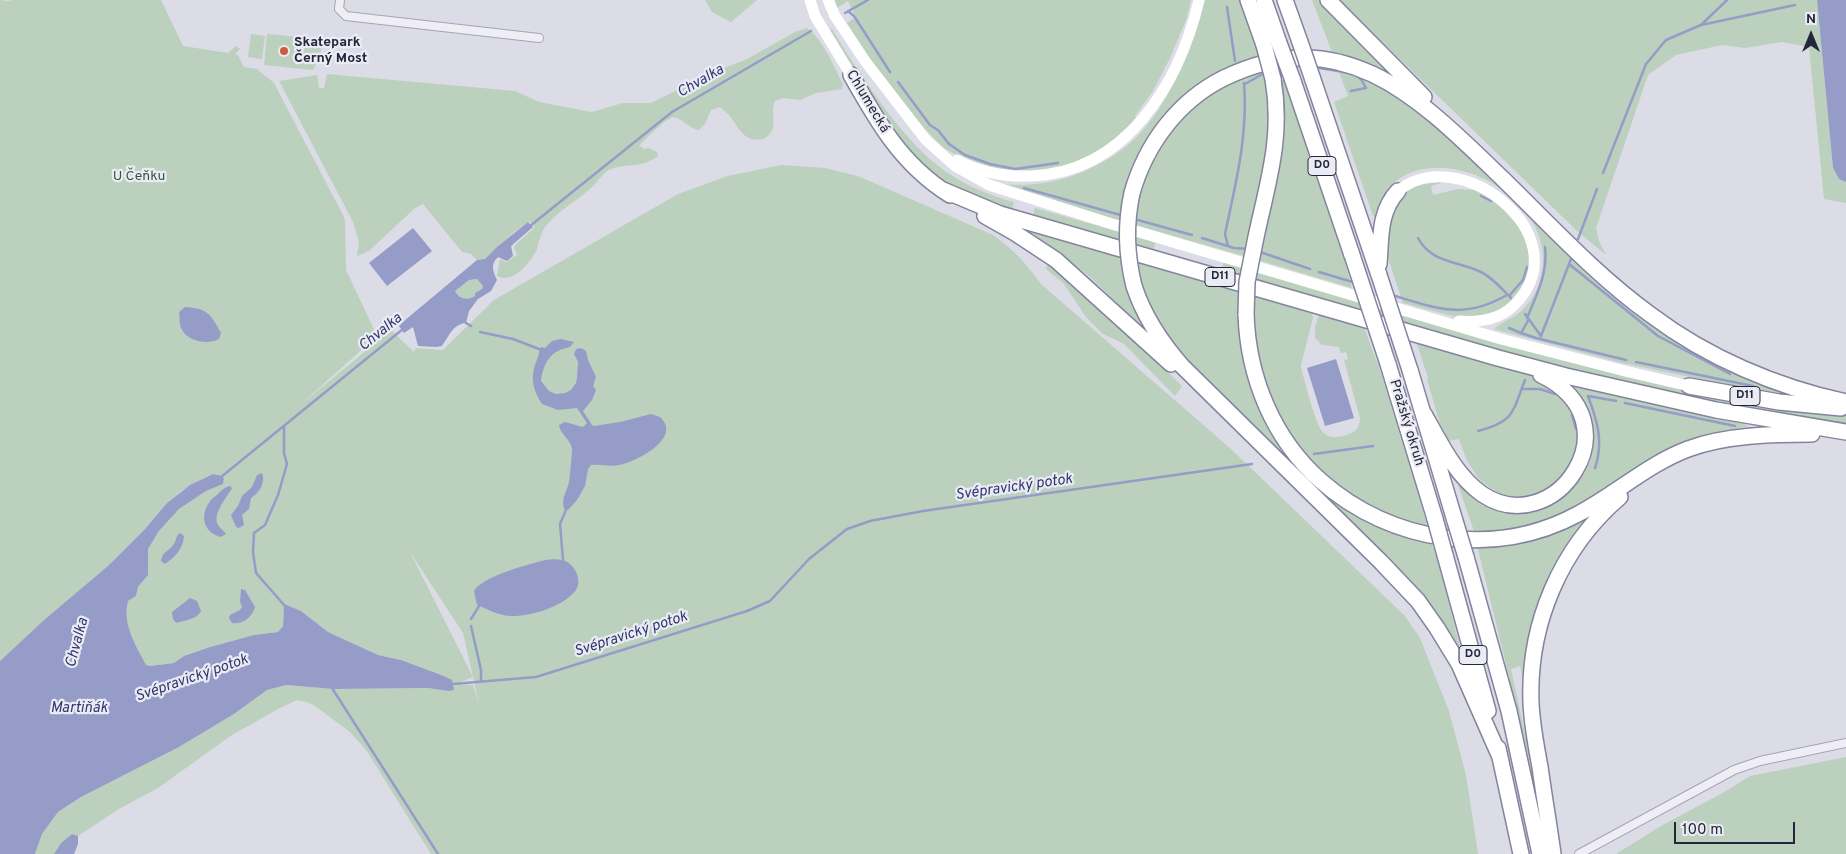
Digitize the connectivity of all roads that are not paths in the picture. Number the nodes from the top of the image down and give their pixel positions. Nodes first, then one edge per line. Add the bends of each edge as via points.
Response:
1 (340, 0) edge
2 (810, 0) edge
3 (828, 0) edge
4 (1199, 0) edge
5 (1248, 0) edge
6 (1264, 0) edge
7 (1286, 0) edge
8 (1328, 0) edge
9 (539, 38) dead end
10 (851, 75) joint
11 (915, 126) junction
12 (1471, 148) junction
13 (943, 190) junction
14 (1398, 190) joint
15 (1378, 266) junction
16 (1423, 315) junction
17 (1498, 358) junction
18 (1689, 386) joint
19 (1217, 401) junction
20 (1846, 402) edge
21 (1846, 409) edge
22 (1424, 414) junction
23 (1846, 433) edge
24 (1747, 437) junction
25 (1846, 743) edge
26 (1500, 756) junction
27 (1521, 854) edge
28 (1540, 854) edge
29 (1553, 854) edge
30 (1580, 854) edge

1 - 9 street via 339,8 346,16
2 - 10 main road, Chlumecká via 815,16
3 - 11 main road, Chlumecká via 864,61
4 - 11 main road via 1184,48 1154,105 1124,139 1084,164 1043,176 994,174 956,159
5 - 24 highway, bridge via 1264,45 1276,104 1276,137 1270,179 1248,282 1246,314 1250,359 1272,419 1296,455 1318,479 1352,505 1380,520 1420,534 1482,540 1537,531 1577,515 1687,449 1704,443
6 - 26 highway, Pražský okruh / D0, bridge via 1388,364 1436,519
7 - 15 highway, Pražský okruh / D0, bridge
8 - 12 highway
10 - 13 highway, Chlumecká / D11 via 882,130 919,171
11 - 16 main road via 946,159 989,185
12 - 19 highway, bridge via 1395,85 1355,67 1327,61 1298,59 1259,65 1210,86 1184,105 1169,121 1141,166 1128,219 1129,261 1134,286 1162,341
12 - 20 highway via 1611,283 1653,317 1738,366 1799,390
13 - 17 highway, D11 via 1000,214
13 - 19 highway via 1056,260 1162,357
14 - 15 highway via 1384,216
14 - 16 main road via 1416,180 1438,176 1484,189 1516,214 1534,248 1534,266 1528,285 1516,304 1504,313 1470,322
15 - 22 highway, Pražský okruh / D0, bridge
16 - 18 main road via 1545,351
17 - 22 highway via 1556,383 1578,408 1584,425 1584,450 1575,473 1558,491 1519,505 1483,495 1456,468
17 - 23 highway, D11 via 1675,401
18 - 21 highway, D11 via 1786,403
19 - 26 highway via 1389,569 1421,606 1459,664
22 - 28 highway, Pražský okruh / D0, bridge via 1509,711
23 - 24 highway
24 - 29 highway via 1684,458 1659,470 1623,495 1581,539 1553,586 1538,630 1531,690 1532,720
25 - 30 street via 1760,761 1734,770
26 - 27 highway, Pražský okruh / D0

